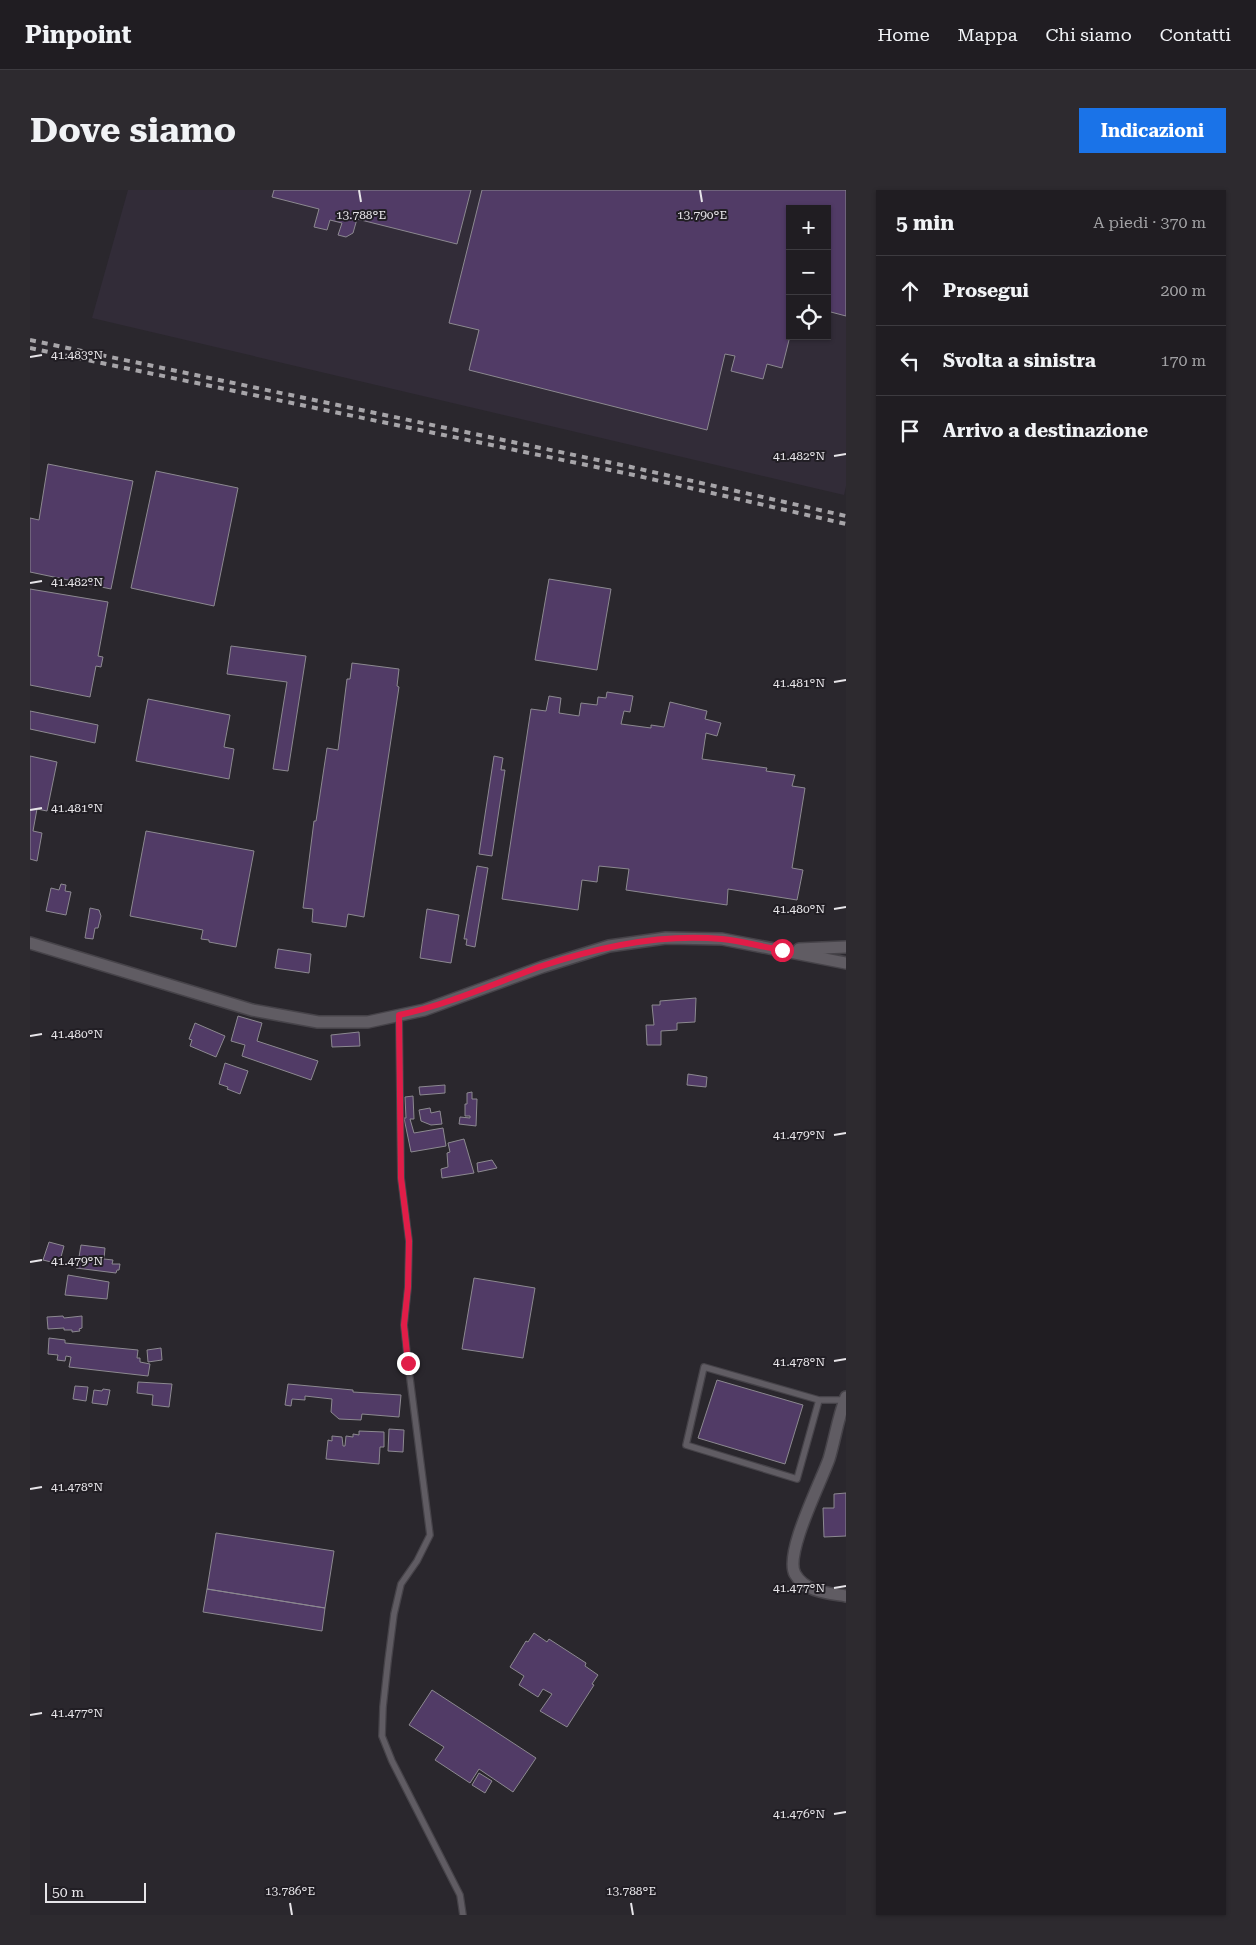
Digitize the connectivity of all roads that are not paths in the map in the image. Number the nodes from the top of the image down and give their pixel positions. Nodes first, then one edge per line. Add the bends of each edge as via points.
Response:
1 (30, 943) edge
2 (846, 947) edge
3 (782, 950) junction
4 (846, 963) edge
5 (399, 1015) junction
6 (845, 1398) edge
7 (819, 1400) junction
8 (846, 1596) edge
9 (463, 1915) edge

1 - 5 street via 252,1010 318,1022 368,1022
2 - 3 street
3 - 4 street
3 - 5 street via 722,939 666,938 610,946 424,1010
5 - 9 lane via 401,1178 409,1241 404,1325 430,1535 401,1584 388,1661 382,1736 460,1895
6 - 7 lane
6 - 8 street via 829,1459 792,1560 795,1574 805,1584 819,1592
7 - 7 lane via 704,1367 686,1445 797,1479

